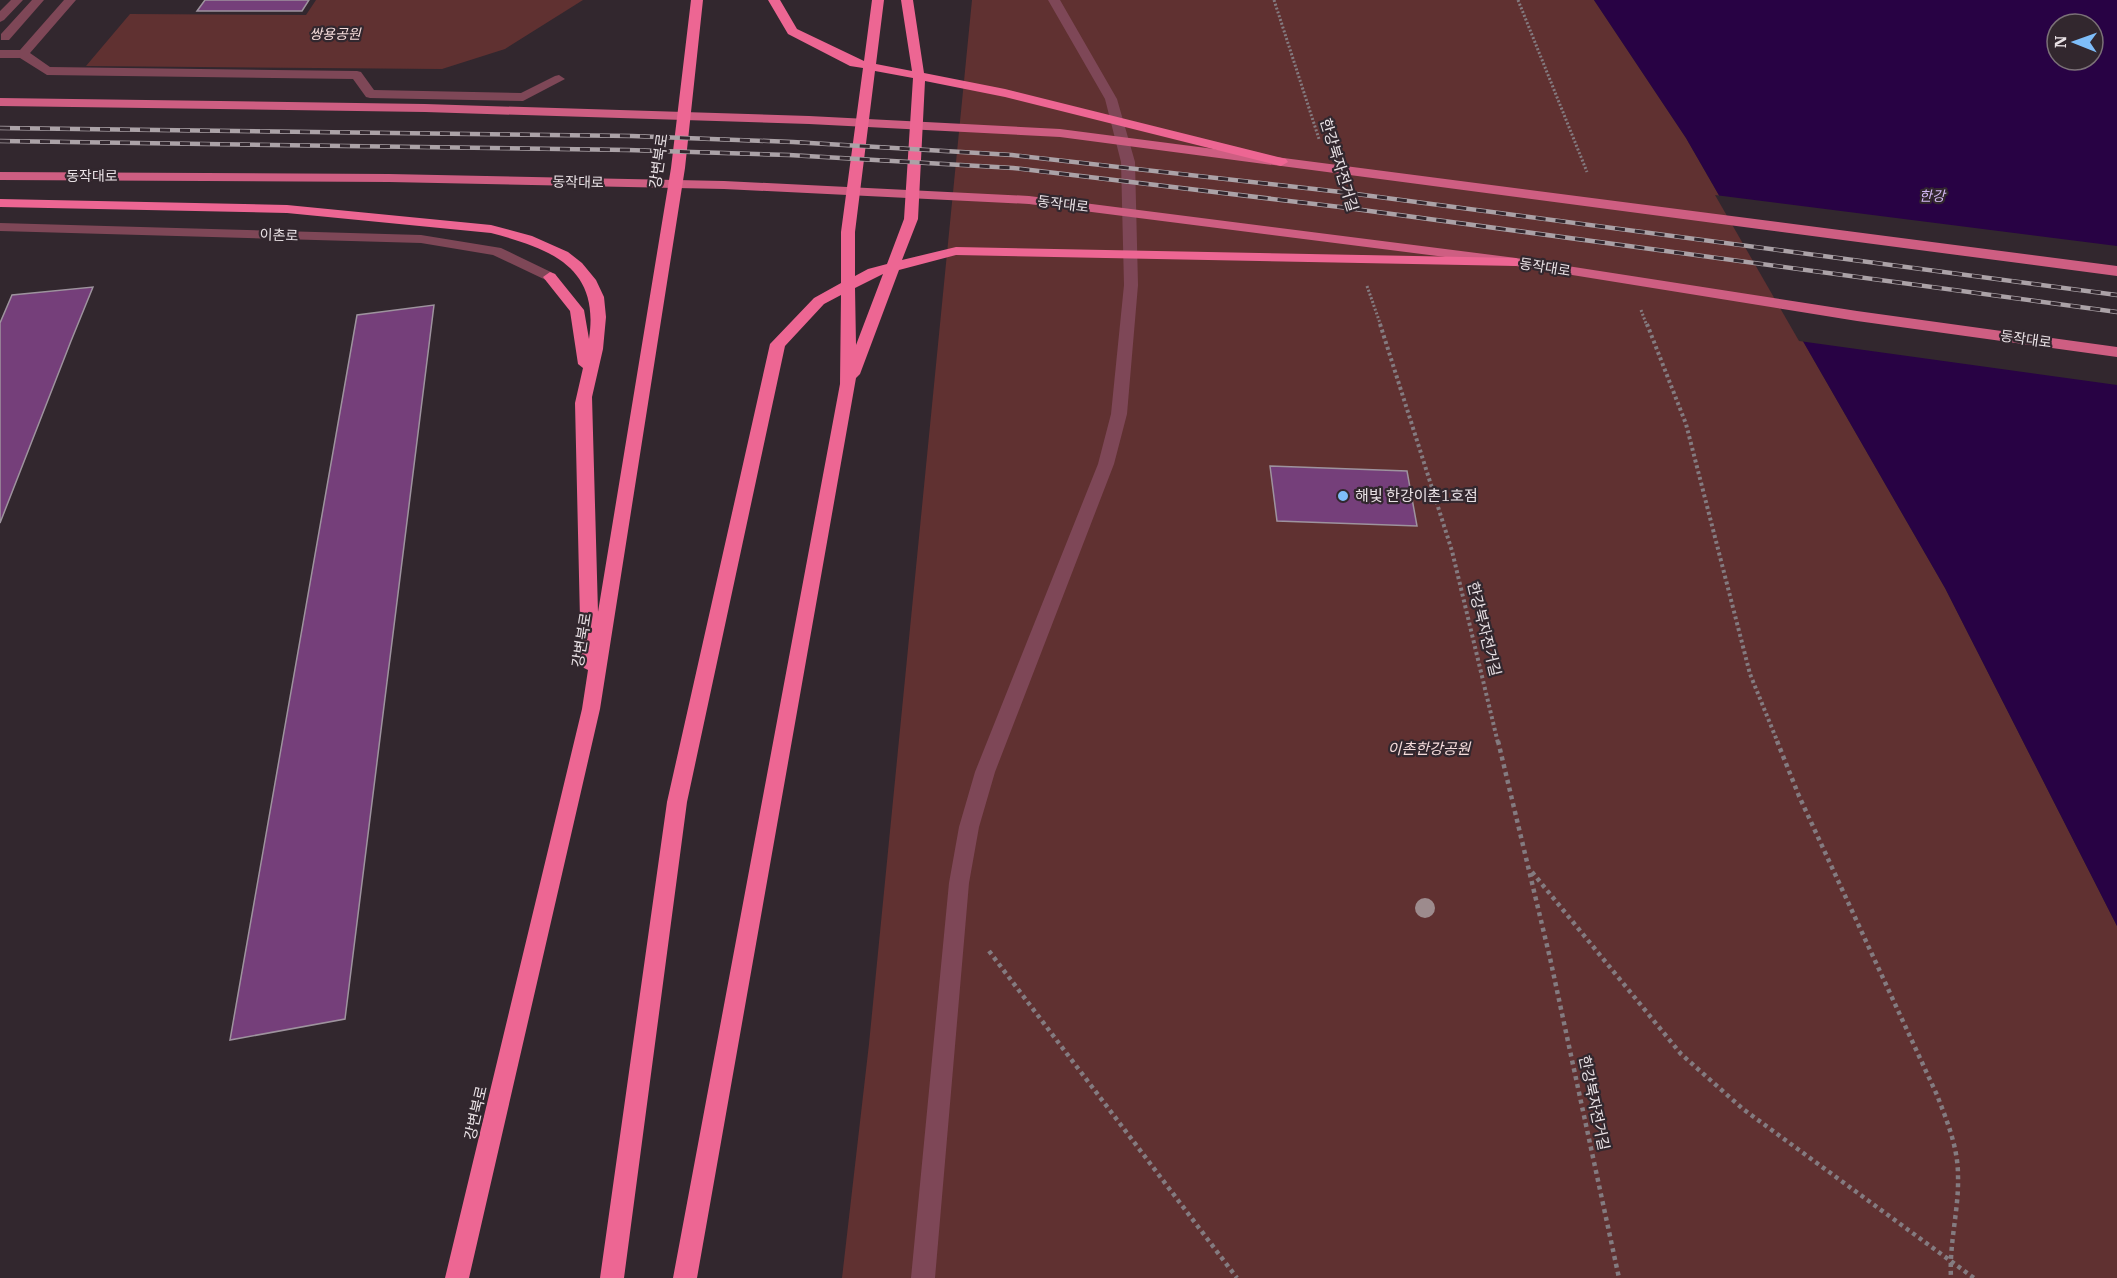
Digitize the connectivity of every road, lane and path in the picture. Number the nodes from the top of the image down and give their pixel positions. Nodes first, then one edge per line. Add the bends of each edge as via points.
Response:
1 (17, 0) edge
2 (38, 0) edge
3 (70, 0) edge
4 (697, 0) edge
5 (774, 0) edge
6 (878, 0) edge
7 (907, 0) edge
8 (1054, 0) edge
9 (1274, 0) edge
10 (1518, 0) edge
11 (0, 18) edge
12 (4, 37) dead end
13 (0, 54) edge
14 (23, 54) junction
15 (559, 79) dead end
16 (0, 102) edge
17 (1321, 147) dead end
18 (1281, 162) junction
19 (1587, 174) dead end
20 (0, 176) edge
21 (0, 203) edge
22 (0, 228) edge
23 (1516, 262) junction
24 (2117, 271) edge
25 (550, 277) joint
26 (1364, 279) dead end
27 (1639, 304) dead end
28 (2117, 352) edge
29 (848, 384) junction
30 (584, 403) junction
31 (591, 709) junction
32 (1529, 869) junction
33 (957, 910) junction
34 (1949, 1260) junction
35 (458, 1278) edge
36 (612, 1278) edge
37 (685, 1278) edge
38 (923, 1278) edge
39 (1237, 1278) edge
40 (1620, 1278) edge
41 (1952, 1278) edge
42 (1974, 1278) edge

1 - 11 street
2 - 12 street
3 - 14 street
4 - 31 highway, 강변북로 via 678,168
5 - 18 highway via 792,31 854,63 1005,93
6 - 29 highway via 848,232
7 - 29 highway via 920,86 911,219
8 - 33 street via 1111,99 1128,162 1131,285 1122,394 1106,465 985,772 969,827
9 - 17 path, 한강북자전거길
10 - 19 path
13 - 14 street
14 - 15 street via 47,71 357,75 370,94 523,97
16 - 18 main road via 425,108 809,120 1060,133
18 - 24 main road
20 - 23 main road, 동작대로 via 712,185 1029,200
21 - 30 highway via 287,209 491,229 522,236 578,265 598,302 599,319
22 - 25 street, 이촌로 via 420,239 496,251
23 - 28 main road, 동작대로
23 - 36 highway via 956,251 873,272 819,301 778,344 677,802
25 - 30 highway via 578,309 586,361
26 - 32 path, 한강북자전거길 via 1452,551
27 - 34 path via 1686,424 1750,675 1799,796 1954,1139 1958,1176
29 - 37 highway
30 - 31 highway
31 - 35 highway, 강변북로
32 - 34 path via 1681,1053 1743,1108
32 - 40 path, 한강북자전거길
33 - 38 street
33 - 39 path
34 - 41 path
34 - 42 path

